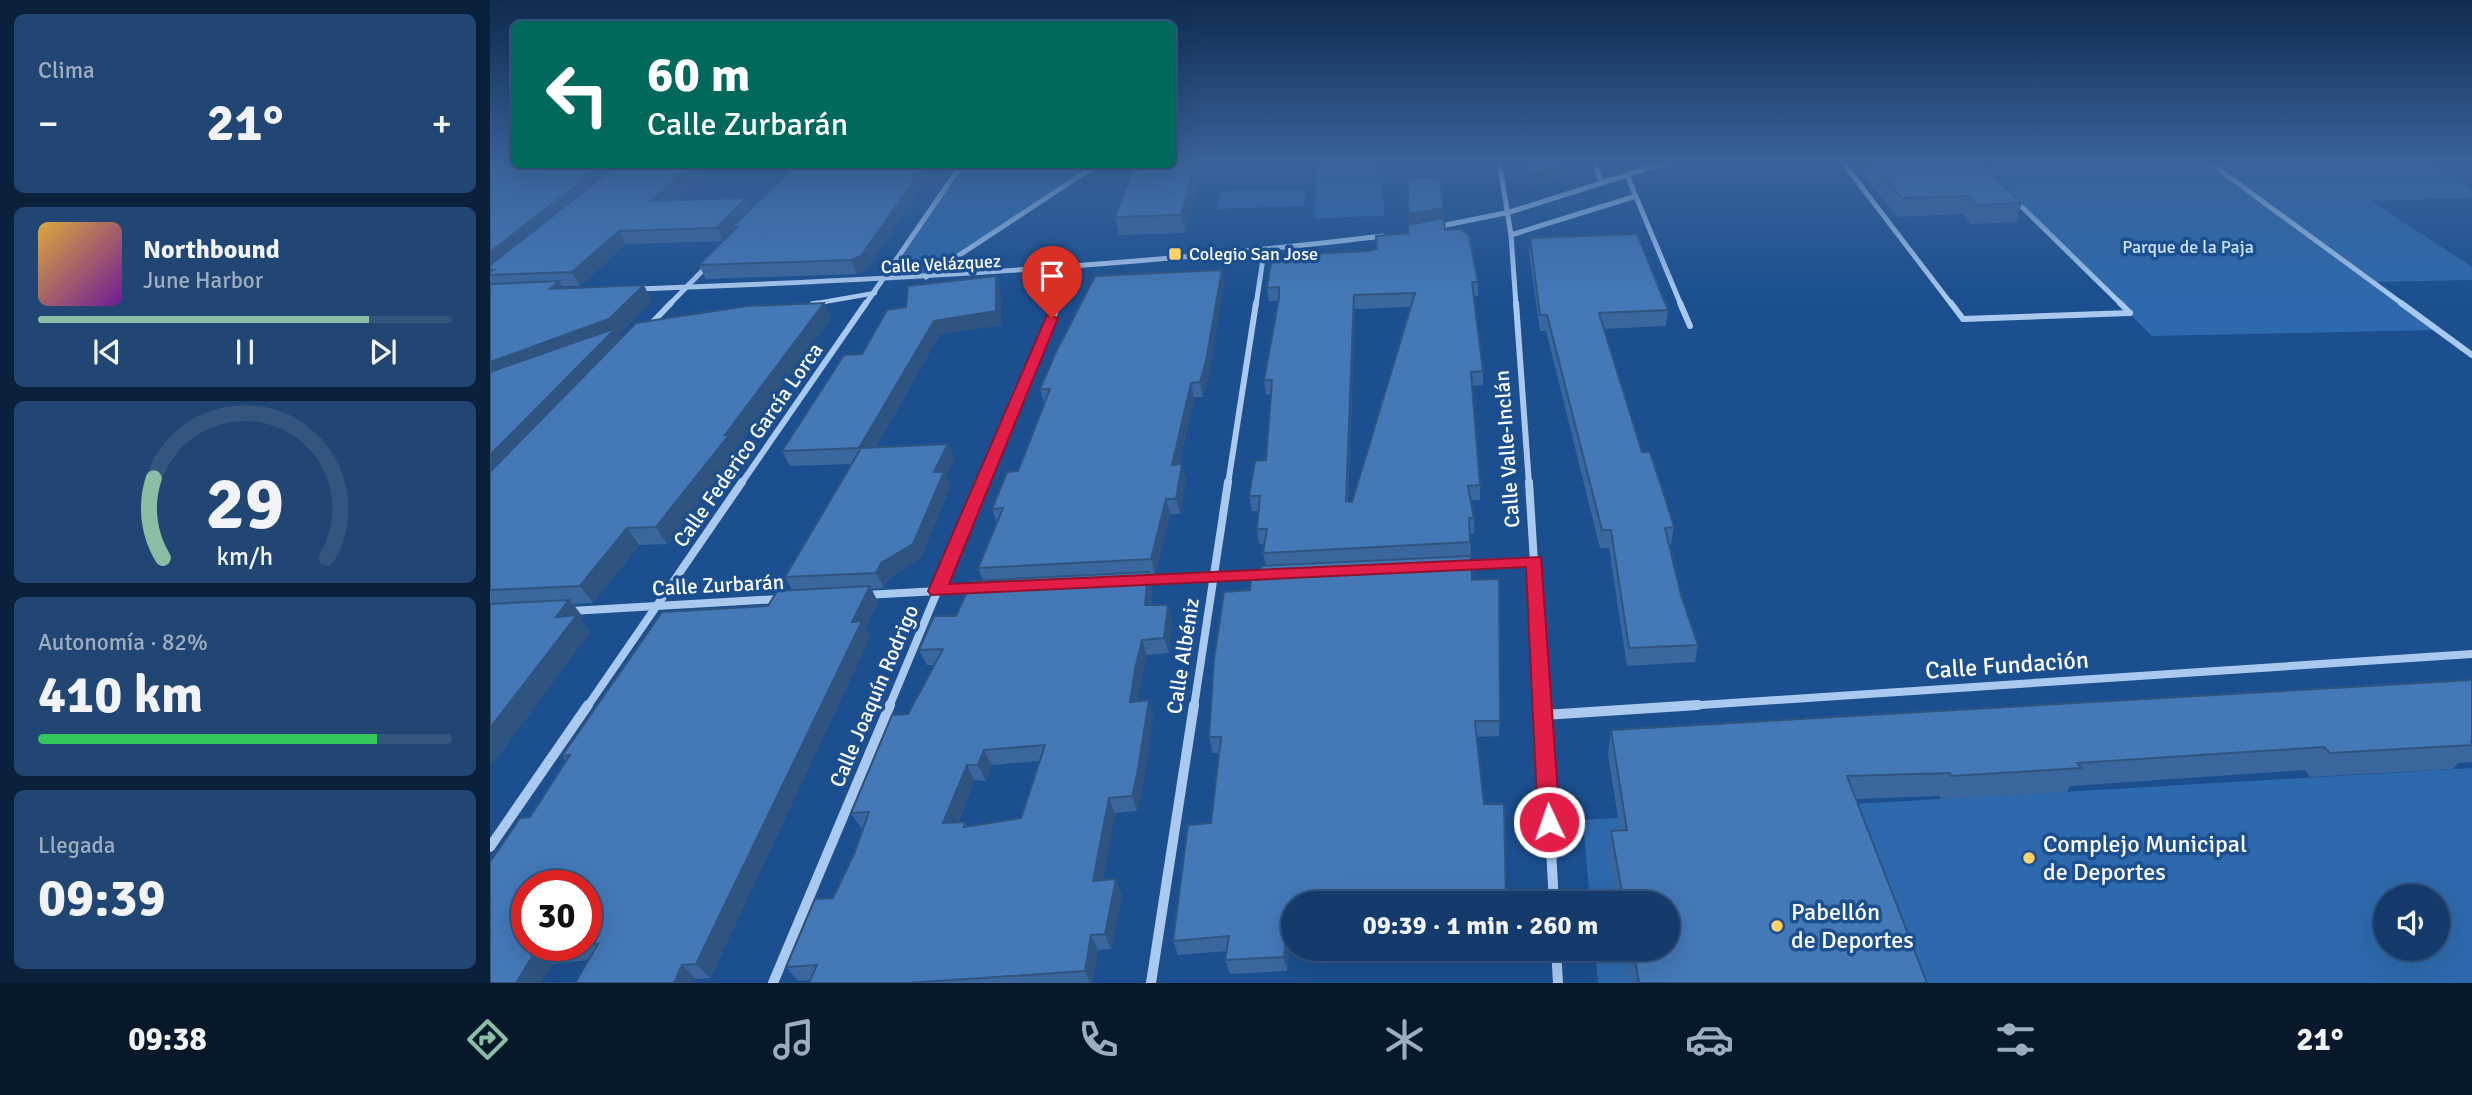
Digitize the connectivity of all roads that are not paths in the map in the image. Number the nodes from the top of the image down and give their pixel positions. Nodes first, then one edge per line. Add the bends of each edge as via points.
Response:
1 (934, 206) edge
2 (1034, 206) edge
3 (1509, 206) edge
4 (1529, 206) edge
5 (1604, 206) edge
6 (1640, 206) edge
7 (1876, 206) edge
8 (2021, 206) edge
9 (2269, 206) edge
10 (1510, 212) junction
11 (1425, 230) edge
12 (1511, 235) junction
13 (1386, 236) edge
14 (1264, 252) junction
15 (713, 259) edge
16 (1073, 269) junction
17 (923, 279) junction
18 (884, 281) junction
19 (687, 288) junction
20 (634, 289) edge
21 (875, 293) junction
22 (807, 304) edge
23 (1690, 326) dead end
24 (657, 329) edge
25 (644, 331) joint
26 (2472, 355) edge
27 (1535, 561) junction
28 (1451, 565) edge
29 (1283, 572) edge
30 (1213, 575) junction
31 (1130, 580) edge
32 (979, 589) edge
33 (937, 591) junction
34 (857, 595) edge
35 (790, 599) edge
36 (656, 606) junction
37 (559, 611) edge
38 (2472, 654) edge
39 (1544, 715) junction
40 (490, 848) edge
41 (1553, 891) edge
42 (1557, 961) edge
43 (773, 983) edge
44 (1151, 983) edge
45 (1558, 983) edge

1 - 18 street, Calle Federico García Lorca
2 - 17 street
3 - 10 street, Calle Valle-Inclán
4 - 10 street
5 - 12 street
6 - 23 street
7 - 8 street via 1963,319 2130,313
9 - 26 street
10 - 11 street
10 - 12 street, Calle Valle-Inclán
12 - 27 street, Calle Valle-Inclán
13 - 14 street, Calle Velázquez
14 - 16 street, Calle Velázquez
14 - 30 street, Calle Albéniz
15 - 19 street
16 - 17 street, Calle Velázquez
16 - 33 street, Calle Joaquín Rodrigo
17 - 18 street, Calle Velázquez
18 - 19 street, Calle Velázquez
18 - 21 street, Calle Federico García Lorca
19 - 20 street, Calle Velázquez
19 - 25 street
21 - 22 street
21 - 36 street, Calle Federico García Lorca
24 - 25 street
27 - 28 street
27 - 39 street, Calle Valle-Inclán
29 - 30 street
30 - 31 street
30 - 44 street, Calle Albéniz
32 - 33 street
33 - 34 street
33 - 43 street, Calle Joaquín Rodrigo
35 - 36 street, Calle Zurbarán
36 - 37 street, Calle Zurbarán
36 - 40 street, Calle Federico García Lorca
38 - 39 street, Calle Fundación
39 - 41 street, Calle Valle-Inclán
42 - 45 street

